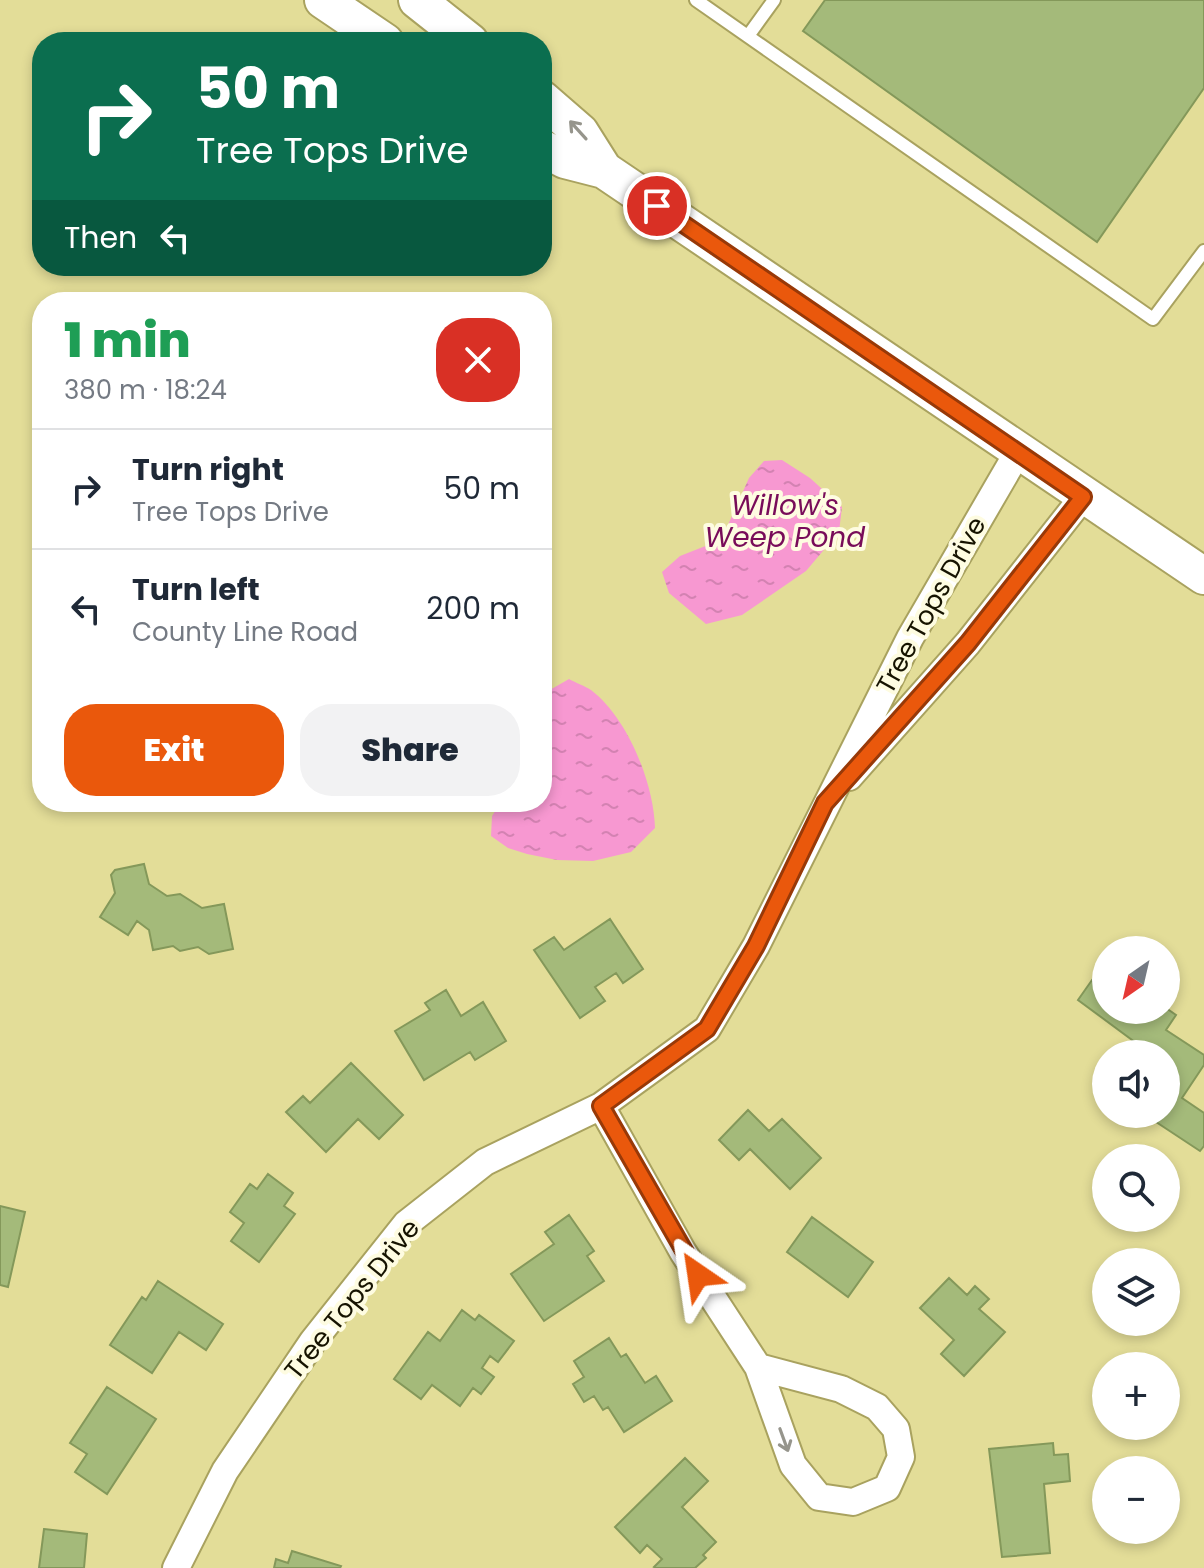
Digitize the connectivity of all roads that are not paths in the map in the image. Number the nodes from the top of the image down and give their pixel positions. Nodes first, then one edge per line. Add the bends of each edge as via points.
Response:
1 (417, 0) edge
2 (696, 0) edge
3 (774, 0) edge
4 (325, 1) edge
5 (370, 32) edge
6 (457, 32) edge
7 (748, 36) junction
8 (552, 108) edge
9 (552, 153) edge
10 (604, 170) junction
11 (1204, 251) edge
12 (1018, 452) junction
13 (1083, 497) junction
14 (1204, 576) edge
15 (825, 803) junction
16 (601, 1106) junction
17 (758, 1367) junction
18 (176, 1568) edge

1 - 6 main road
2 - 7 lane
3 - 7 lane
4 - 5 main road
7 - 11 lane via 1153,319
10 -> 8 main road via 580,132
9 - 10 main road
10 - 12 main road
12 - 13 main road
12 - 15 street, Tree Tops Drive via 910,638
13 - 14 main road
13 - 15 street, Tree Tops Drive via 968,643
15 - 16 street, Tree Tops Drive via 756,946 707,1029
16 - 17 street via 683,1252
16 - 18 street, Tree Tops Drive via 485,1162 406,1224 313,1341 225,1471
17 -> 17 street via 793,1465 819,1497 853,1502 887,1488 901,1457 896,1429 877,1407 841,1389

